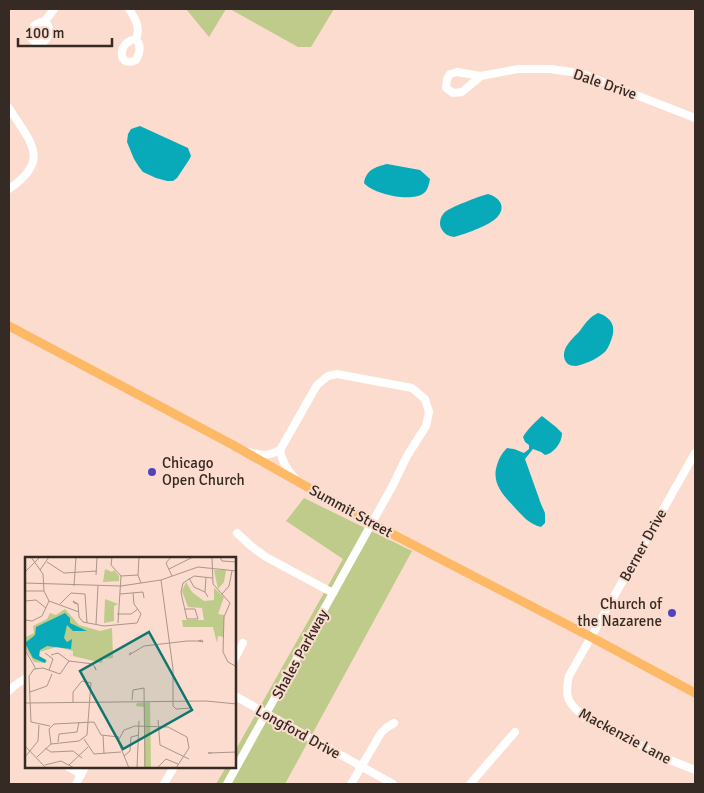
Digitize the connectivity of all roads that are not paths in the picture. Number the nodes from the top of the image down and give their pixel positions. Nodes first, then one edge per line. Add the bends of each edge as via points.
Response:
1 (54, 9) edge
2 (129, 9) edge
3 (46, 21) dead end
4 (136, 40) dead end
5 (481, 76) dead end
6 (9, 108) edge
7 (695, 118) edge
8 (9, 189) edge
9 (9, 326) edge
10 (233, 445) junction
11 (280, 450) junction
12 (695, 452) edge
13 (301, 484) junction
14 (371, 523) junction
15 (237, 533) dead end
16 (333, 593) junction
17 (591, 637) junction
18 (243, 643) dead end
19 (236, 656) edge
20 (25, 678) edge
21 (10, 685) edge
22 (695, 693) edge
23 (236, 697) edge
24 (266, 714) junction
25 (394, 723) dead end
26 (515, 732) dead end
27 (361, 767) junction
28 (173, 768) edge
29 (236, 768) edge
30 (236, 768) edge
31 (83, 770) edge
32 (695, 770) edge
33 (76, 784) edge
34 (164, 784) edge
35 (227, 784) edge
36 (352, 784) edge
37 (394, 784) edge
38 (470, 784) edge

1 - 3 street
2 - 4 street via 137,24
5 - 7 street, Dale Drive via 518,69 583,74
6 - 8 street via 30,140 34,157 24,177
9 - 10 main road, Summit Street
10 - 11 street via 261,455 271,455
10 - 13 main road, Summit Street
11 - 13 street via 282,462
11 - 14 street via 317,386 328,376 337,374 412,388 424,398 429,412 426,426
12 - 17 street, Berner Drive
13 - 14 main road, Summit Street
14 - 16 street, Shales Parkway
14 - 17 main road, Summit Street
15 - 16 street via 266,557
16 - 24 street, Shales Parkway
17 - 22 main road, Summit Street
17 - 32 street, Mackenzie Lane via 569,676 566,688 573,708 585,717
18 - 19 street
20 - 21 street
23 - 24 street, Longford Drive
24 - 27 street, Longford Drive
24 - 29 street, Shales Parkway
25 - 27 street via 381,733
26 - 38 street
27 - 36 street
27 - 37 street, Longford Drive
28 - 34 street
30 - 35 street, Shales Parkway
31 - 33 street

